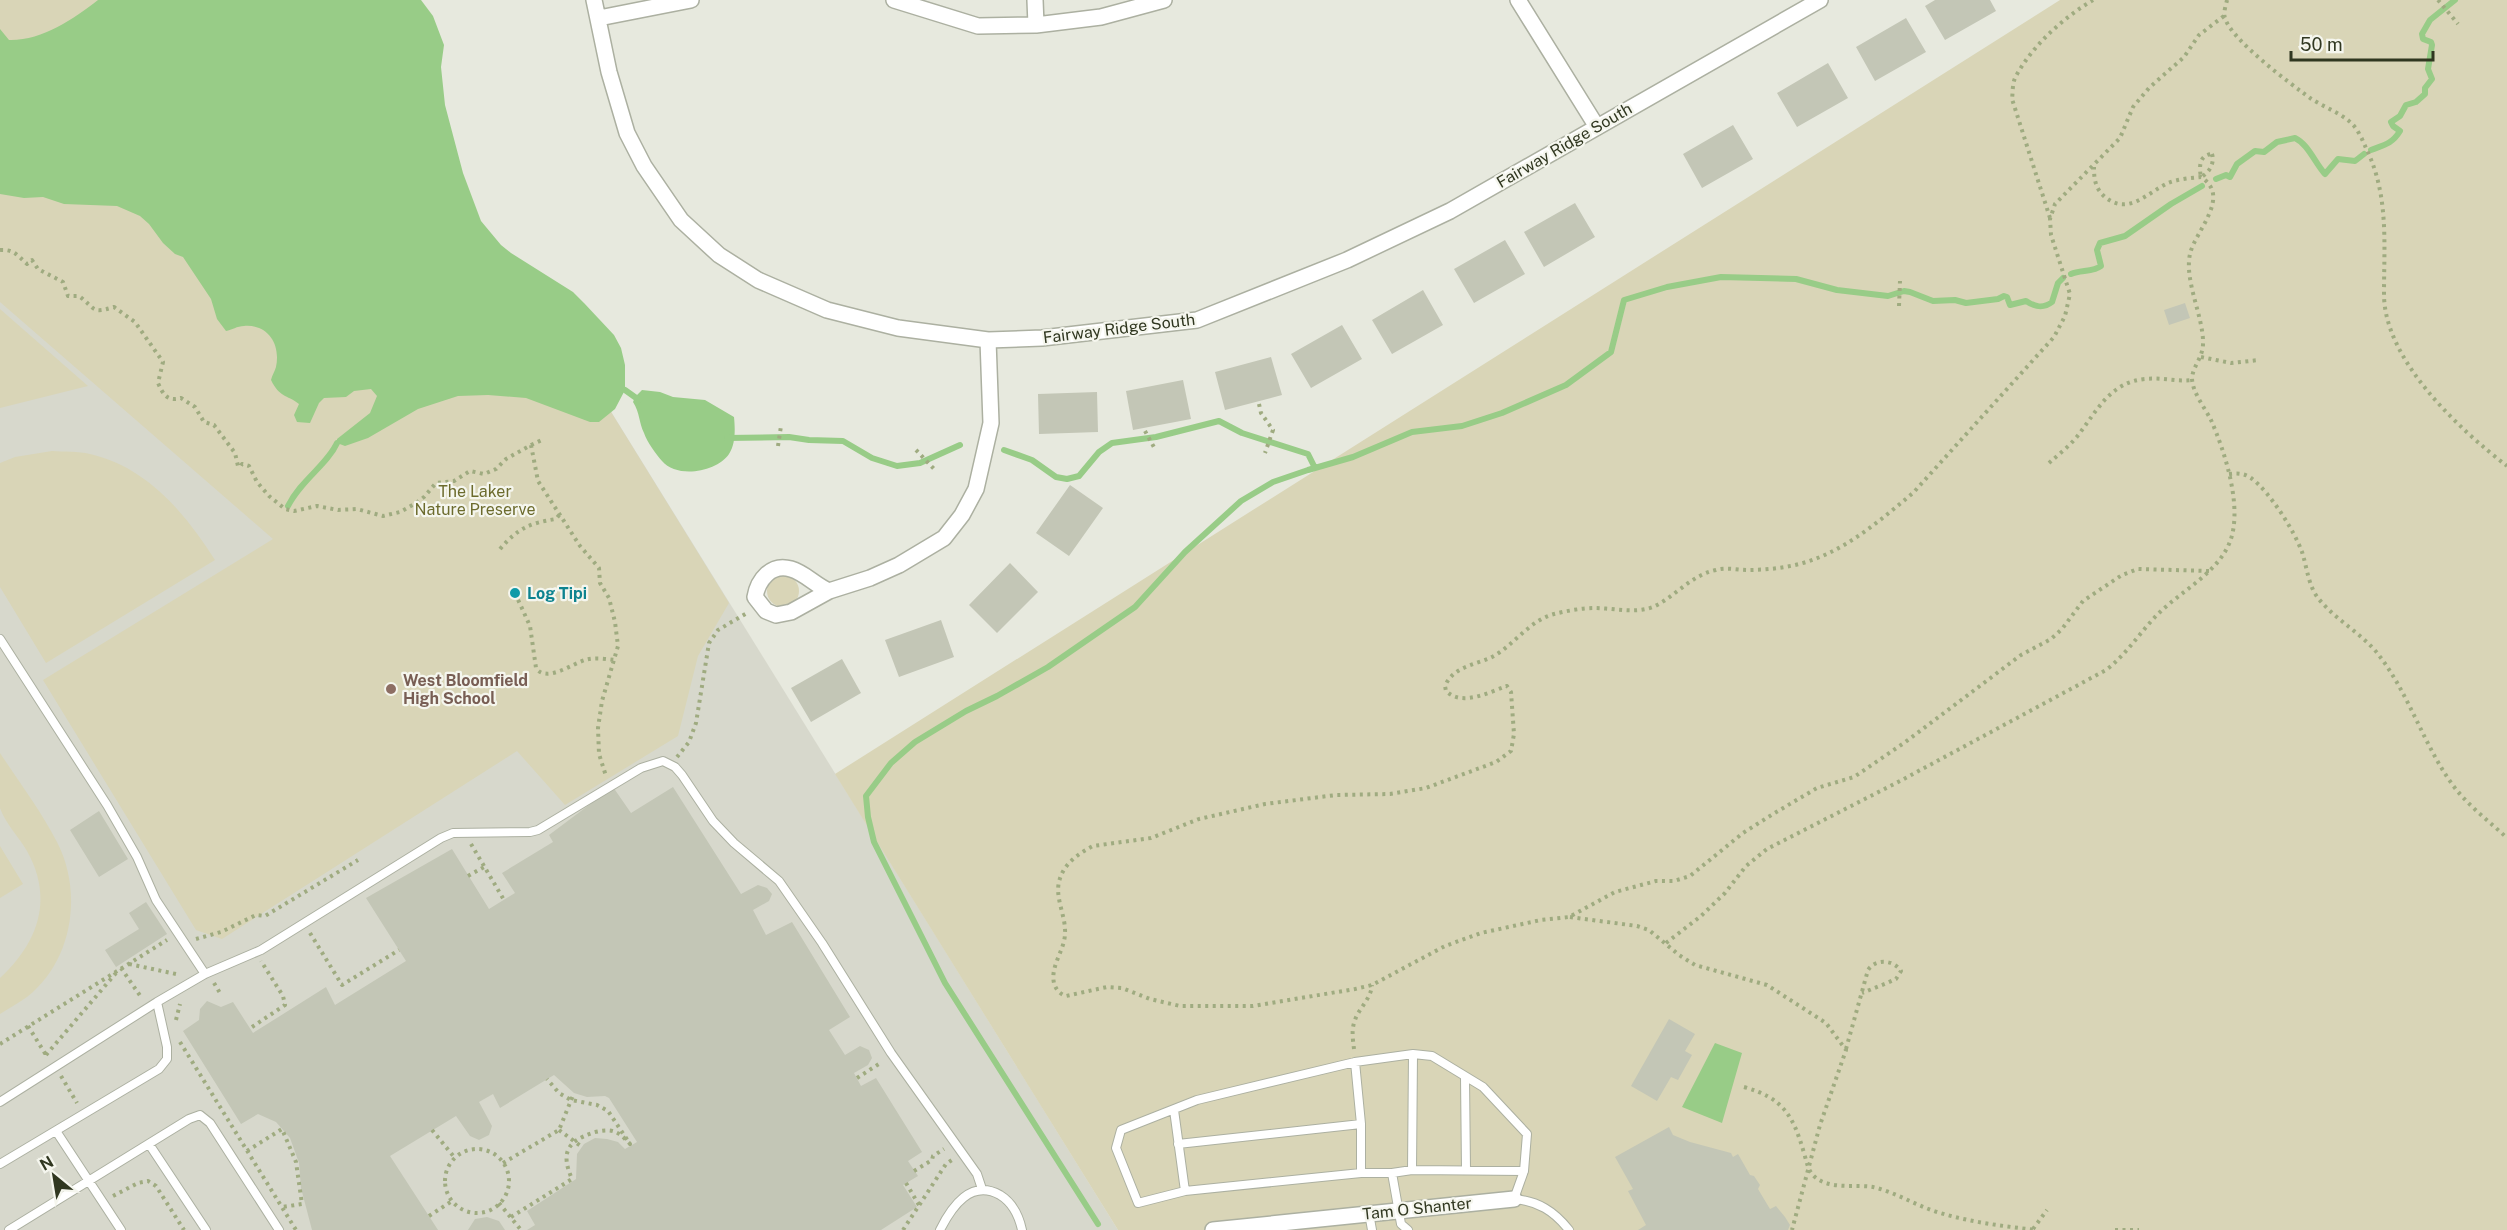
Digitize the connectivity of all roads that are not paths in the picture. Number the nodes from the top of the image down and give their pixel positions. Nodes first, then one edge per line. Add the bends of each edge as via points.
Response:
1 (594, 0) edge
2 (691, 0) edge
3 (894, 0) edge
4 (1035, 0) edge
5 (1164, 0) edge
6 (1518, 0) edge
7 (1820, 0) edge
8 (599, 18) junction
9 (1036, 25) junction
10 (1597, 127) junction
11 (988, 340) junction
12 (829, 591) junction
13 (0, 639) edge
14 (205, 974) junction
15 (157, 1002) junction
16 (1413, 1054) junction
17 (1355, 1062) junction
18 (1465, 1077) junction
19 (0, 1102) edge
20 (1174, 1110) junction
21 (1361, 1124) junction
22 (56, 1131) junction
23 (149, 1143) junction
24 (1178, 1144) junction
25 (0, 1164) edge
26 (1412, 1170) junction
27 (1466, 1170) junction
28 (1524, 1171) junction
29 (1361, 1173) junction
30 (1392, 1173) junction
31 (88, 1181) junction
32 (982, 1189) junction
33 (1185, 1191) junction
34 (1514, 1198) junction
35 (1399, 1211) junction
36 (1369, 1213) junction
37 (9, 1230) edge
38 (122, 1230) edge
39 (206, 1230) edge
40 (279, 1230) edge
41 (940, 1230) edge
42 (1022, 1230) edge
43 (1213, 1230) edge
44 (1372, 1230) edge
45 (1408, 1230) edge
46 (1569, 1230) edge

1 - 8 street, Fairway Ridge South
2 - 8 street
3 - 9 street via 978,26
4 - 9 street
5 - 9 street via 1101,17
6 - 10 street
7 - 10 street, Fairway Ridge South
8 - 11 street, Fairway Ridge South via 624,123 644,166 681,220 719,255 758,280 827,310 898,328
10 - 11 street, Fairway Ridge South via 1450,211 1347,260 1197,320 1042,339
11 - 12 street via 991,423 976,489 962,515 944,538 899,565
12 - 12 street via 791,612 776,615 761,607 754,597 759,581 772,570 791,569
13 - 14 lane via 107,805 156,900
14 - 15 lane
14 - 32 lane via 256,952 441,838 453,833 538,830 611,785 663,761 682,775 713,821 734,843 779,881 977,1174
15 - 19 lane
15 - 22 lane via 167,1059 159,1069
16 - 17 lane
16 - 18 lane via 1432,1056
16 - 26 lane
17 - 20 lane via 1197,1100
17 - 21 lane
18 - 27 lane
18 - 28 lane via 1483,1087 1527,1134
20 - 24 lane
20 - 33 lane via 1121,1130 1116,1148 1138,1203
21 - 24 lane
21 - 29 lane
22 - 25 lane
22 - 31 lane
23 - 31 lane
23 - 39 lane
23 - 40 lane via 200,1115 210,1123
24 - 33 lane
26 - 27 lane
26 - 30 lane
27 - 28 lane
28 - 34 lane
29 - 30 lane
29 - 33 lane
30 - 35 lane
31 - 37 lane
31 - 38 lane
32 - 41 lane via 970,1193 950,1210
32 - 42 lane via 1007,1199 1019,1216
34 - 35 street, Tam O Shanter
34 - 46 lane via 1538,1203
35 - 36 street, Tam O Shanter
35 - 45 lane via 1401,1224
36 - 43 street, Tam O Shanter
36 - 44 lane

